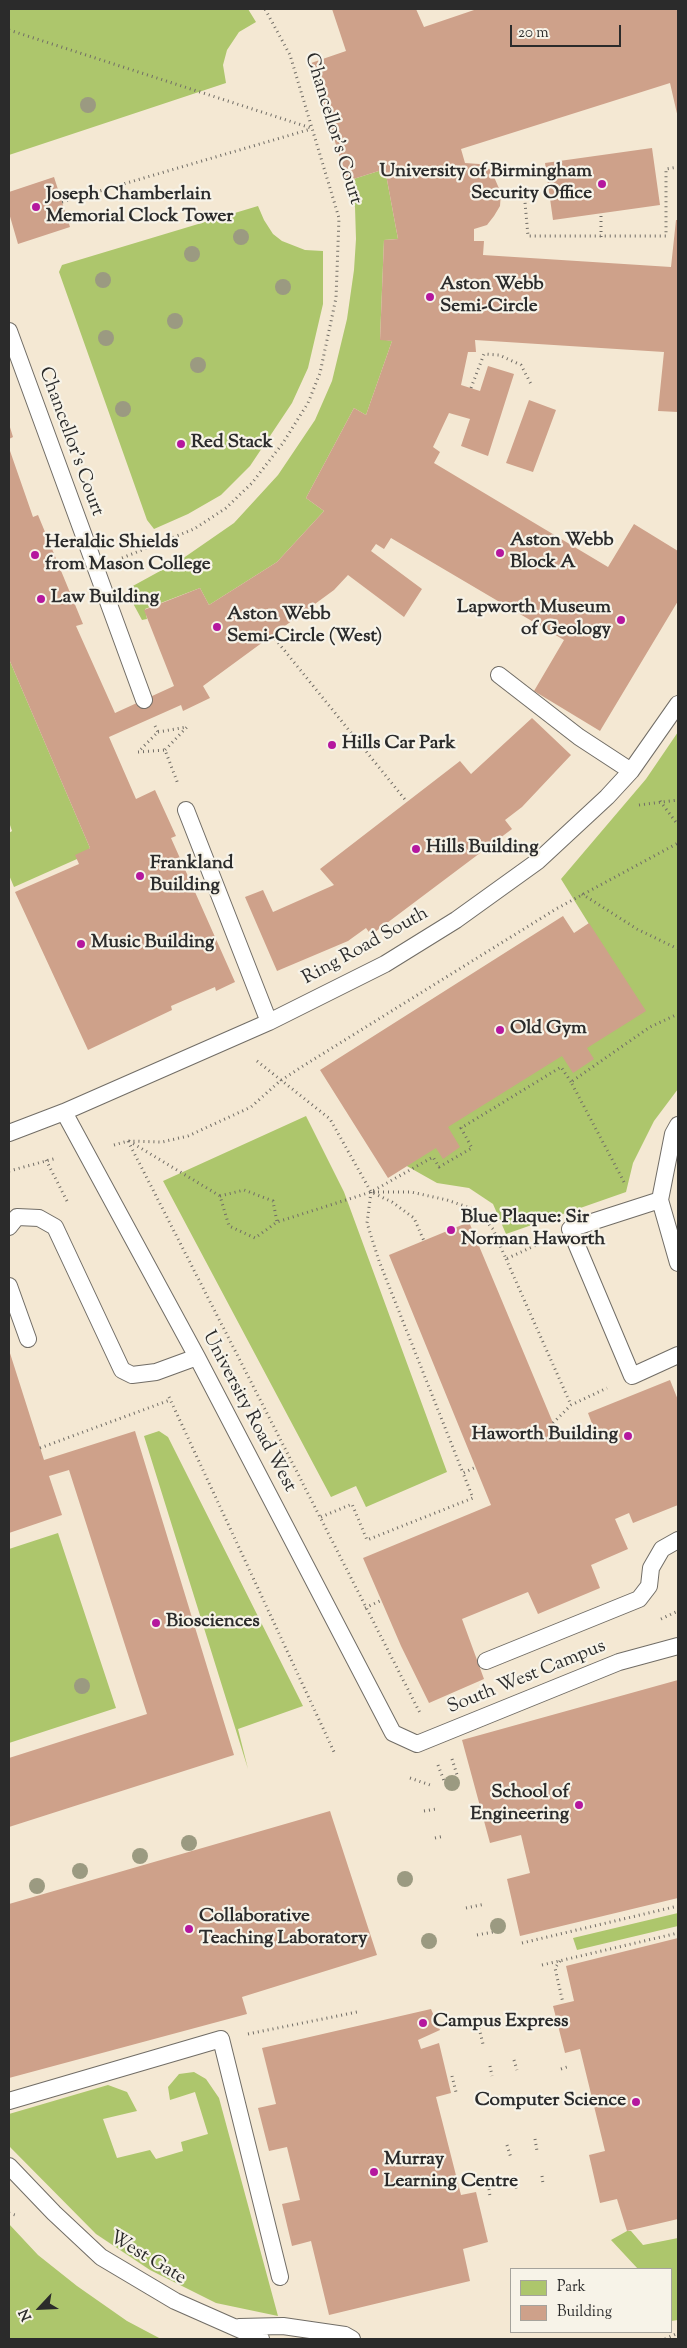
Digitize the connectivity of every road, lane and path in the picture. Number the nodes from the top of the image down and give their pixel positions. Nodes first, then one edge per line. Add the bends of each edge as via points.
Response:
1 (265, 9) edge
2 (9, 30) edge
3 (312, 128) junction
4 (678, 167) edge
5 (501, 193) dead end
6 (62, 202) dead end
7 (601, 214) dead end
8 (601, 237) junction
9 (9, 331) edge
10 (532, 386) dead end
11 (471, 388) dead end
12 (94, 566) junction
13 (272, 635) dead end
14 (499, 675) dead end
15 (144, 700) dead end
16 (678, 704) edge
17 (152, 719) dead end
18 (158, 732) junction
19 (166, 750) junction
20 (170, 760) dead end
21 (631, 771) junction
22 (678, 800) edge
23 (407, 802) dead end
24 (186, 810) dead end
25 (678, 825) edge
26 (678, 843) edge
27 (582, 894) junction
28 (678, 949) edge
29 (678, 1014) edge
30 (269, 1022) junction
31 (257, 1061) dead end
32 (280, 1081) junction
33 (572, 1082) junction
34 (64, 1112) junction
35 (678, 1125) edge
36 (9, 1133) edge
37 (128, 1141) junction
38 (86, 1152) junction
39 (46, 1160) junction
40 (9, 1170) edge
41 (371, 1192) junction
42 (220, 1196) junction
43 (660, 1200) junction
44 (68, 1203) dead end
45 (637, 1206) junction
46 (277, 1222) junction
47 (9, 1227) edge
48 (570, 1229) junction
49 (424, 1241) dead end
50 (506, 1259) junction
51 (678, 1262) edge
52 (9, 1286) edge
53 (28, 1339) dead end
54 (678, 1355) edge
55 (197, 1357) junction
56 (156, 1372) junction
57 (632, 1376) junction
58 (170, 1400) junction
59 (572, 1405) junction
60 (553, 1422) dead end
61 (40, 1448) dead end
62 (476, 1467) dead end
63 (463, 1473) junction
64 (321, 1517) junction
65 (678, 1540) edge
66 (382, 1600) dead end
67 (365, 1608) junction
68 (678, 1611) edge
69 (653, 1622) dead end
70 (678, 1646) edge
71 (486, 1661) dead end
72 (422, 1717) dead end
73 (393, 1733) joint
74 (450, 1753) dead end
75 (335, 1754) dead end
76 (436, 1759) dead end
77 (410, 1778) dead end
78 (458, 1778) dead end
79 (444, 1781) dead end
80 (430, 1785) dead end
81 (436, 1809) dead end
82 (424, 1811) dead end
83 (444, 1836) dead end
84 (435, 1838) dead end
85 (486, 1904) dead end
86 (678, 1906) edge
87 (466, 1908) dead end
88 (493, 1932) dead end
89 (678, 1933) edge
90 (477, 1935) dead end
91 (522, 1942) dead end
92 (560, 1960) junction
93 (542, 1965) dead end
94 (563, 2003) dead end
95 (357, 2012) dead end
96 (480, 2028) dead end
97 (221, 2039) junction
98 (483, 2044) dead end
99 (514, 2060) dead end
100 (490, 2066) dead end
101 (567, 2067) dead end
102 (561, 2069) dead end
103 (517, 2070) dead end
104 (452, 2076) dead end
105 (492, 2076) dead end
106 (456, 2092) dead end
107 (575, 2098) dead end
108 (9, 2101) edge
109 (568, 2101) dead end
110 (535, 2139) dead end
111 (507, 2145) dead end
112 (538, 2151) dead end
113 (511, 2158) dead end
114 (9, 2166) edge
115 (542, 2176) dead end
116 (514, 2183) dead end
117 (543, 2184) dead end
118 (489, 2189) dead end
119 (517, 2190) dead end
120 (490, 2197) dead end
121 (280, 2277) dead end
122 (234, 2327) junction
123 (678, 2333) edge
124 (261, 2339) edge
125 (352, 2339) edge
126 (664, 2339) edge

1 - 3 path, Chancellor's Court via 290,55
2 - 3 path
3 - 6 path
3 - 12 path, Chancellor's Court via 339,218 339,250 329,339 308,403 252,484 226,508 194,529 150,548
4 - 8 path via 666,169 666,236
5 - 8 path via 524,191 528,236
7 - 8 path
9 - 12 lane, Chancellor's Court
10 - 11 path via 521,365 499,354 484,354
12 - 15 lane
13 - 23 path
14 - 21 lane via 579,737
16 - 21 lane, Ring Road South
17 - 18 path
18 - 19 path via 138,752
18 - 19 path via 188,727
19 - 20 path
21 - 30 lane, Ring Road South via 538,861 456,920 385,964
22 - 25 path via 660,801
24 - 30 lane
26 - 27 path
27 - 28 path via 636,929
27 - 32 path
29 - 33 path via 650,1027
30 - 34 lane, Ring Road South
31 - 32 path
32 - 37 path via 251,1106 188,1136 162,1142
32 - 41 path via 330,1119
33 - 41 path via 561,1068 461,1128 472,1148 439,1167 433,1157
33 - 45 path
34 - 36 lane, Ring Road South
34 - 38 lane, University Road West
35 - 43 lane via 673,1134
37 - 38 path
37 - 42 path
37 - 64 path
38 - 39 path
38 - 55 lane, University Road West
39 - 40 path
39 - 44 path
41 - 46 path
41 - 49 path via 414,1218
41 - 50 path via 411,1192 476,1210 493,1229
41 - 63 path via 367,1223 379,1261
42 - 46 path via 244,1190 273,1201
42 - 46 path via 229,1226 255,1238
43 - 45 lane
43 - 51 lane
45 - 48 lane
47 - 56 lane via 17,1218 39,1218 55,1227 122,1370 132,1375
48 - 50 path
48 - 57 lane
50 - 59 path
52 - 53 lane
54 - 57 lane
55 - 56 lane
55 - 73 lane, University Road West
56 - 58 path
57 - 59 path
58 - 61 path
58 - 75 path
59 - 60 path
62 - 63 path
63 - 64 path via 473,1498 367,1540 352,1504
64 - 67 path
65 - 71 lane via 662,1549 651,1568 649,1586 639,1599
66 - 67 path
67 - 72 path
68 - 69 path
70 - 73 lane, South West Campus via 619,1662 417,1744
74 - 78 path
76 - 79 path
77 - 80 path
81 - 82 path
83 - 84 path
85 - 87 path
86 - 91 path
88 - 90 path
89 - 92 path
92 - 93 path
92 - 94 path via 555,1968
95 - 97 path
96 - 98 path
97 - 108 lane
97 - 121 lane
99 - 103 path
100 - 105 path
101 - 102 path
104 - 106 path
107 - 109 path
110 - 112 path
111 - 113 path
114 - 122 lane, West Gate via 101,2257 175,2300
115 - 117 path
116 - 119 path
118 - 120 path
122 - 124 lane, West Gate
122 - 125 lane via 283,2326 345,2335
123 - 126 path

